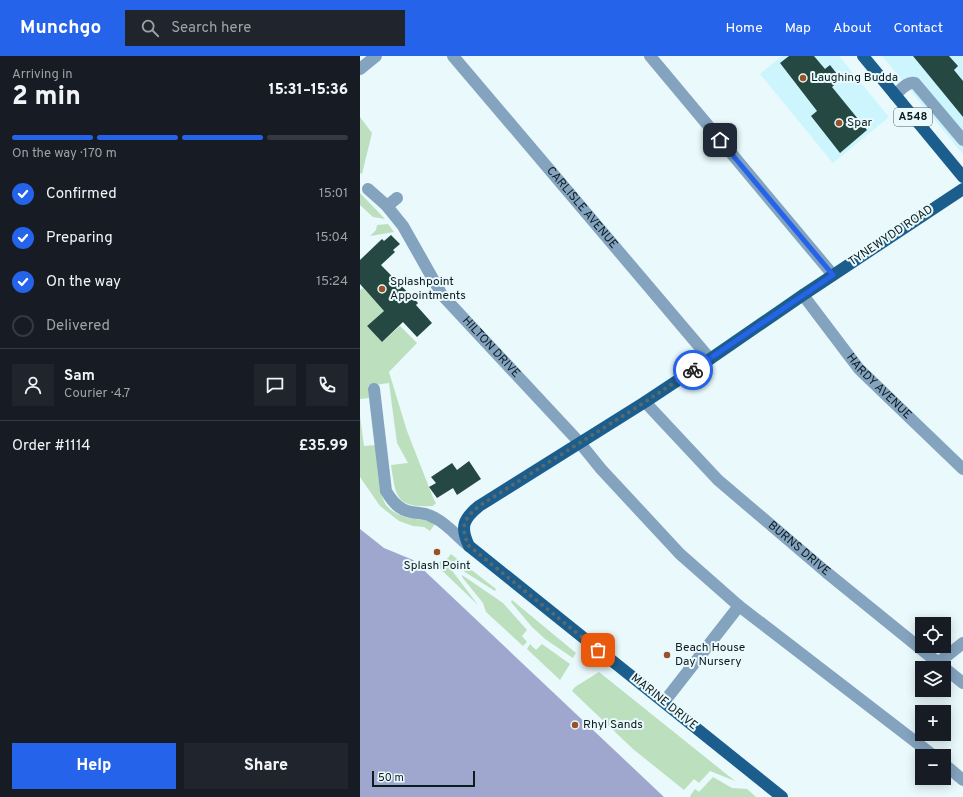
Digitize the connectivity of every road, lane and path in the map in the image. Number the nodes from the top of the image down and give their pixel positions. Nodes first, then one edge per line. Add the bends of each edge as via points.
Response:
1 (376, 56) edge
2 (453, 56) edge
3 (650, 56) edge
4 (863, 56) edge
5 (360, 69) edge
6 (895, 95) junction
7 (963, 140) edge
8 (963, 177) edge
9 (368, 189) dead end
10 (963, 189) edge
11 (397, 198) dead end
12 (387, 206) junction
13 (833, 275) junction
14 (803, 295) junction
15 (710, 359) junction
16 (374, 389) dead end
17 (645, 402) junction
18 (580, 443) junction
19 (963, 469) edge
20 (469, 546) junction
21 (739, 606) junction
22 (963, 643) edge
23 (938, 661) edge
24 (940, 661) edge
25 (951, 672) edge
26 (963, 683) edge
27 (664, 702) junction
28 (925, 749) edge
29 (951, 770) edge
30 (963, 780) edge
31 (782, 797) edge

1 - 5 street
2 - 15 street, CARLISLE AVENUE
3 - 13 street
4 - 6 main road, A548
6 - 7 street via 909,83 915,83
6 - 8 main road, A548
9 - 12 street, HILTON DRIVE
10 - 13 main road, TYNEWYDD ROAD
11 - 12 street
12 - 18 street, HILTON DRIVE via 403,226 442,295
13 - 14 main road, TYNEWYDD ROAD
14 - 15 main road, TYNEWYDD ROAD
14 - 19 street, HARDY AVENUE via 859,369
15 - 17 main road, TYNEWYDD ROAD
16 - 20 street via 386,491 401,508 436,518
17 - 18 main road, TYNEWYDD ROAD
17 - 23 street, BURNS DRIVE via 718,480 826,572
18 - 20 main road, TYNEWYDD ROAD via 479,506 464,525 464,535
18 - 21 street, HILTON DRIVE via 680,554
20 - 27 main road, MARINE DRIVE
21 - 27 street
21 - 28 street, HILTON DRIVE
22 - 24 street
25 - 26 street, BURNS DRIVE
27 - 31 main road, MARINE DRIVE
29 - 30 street

